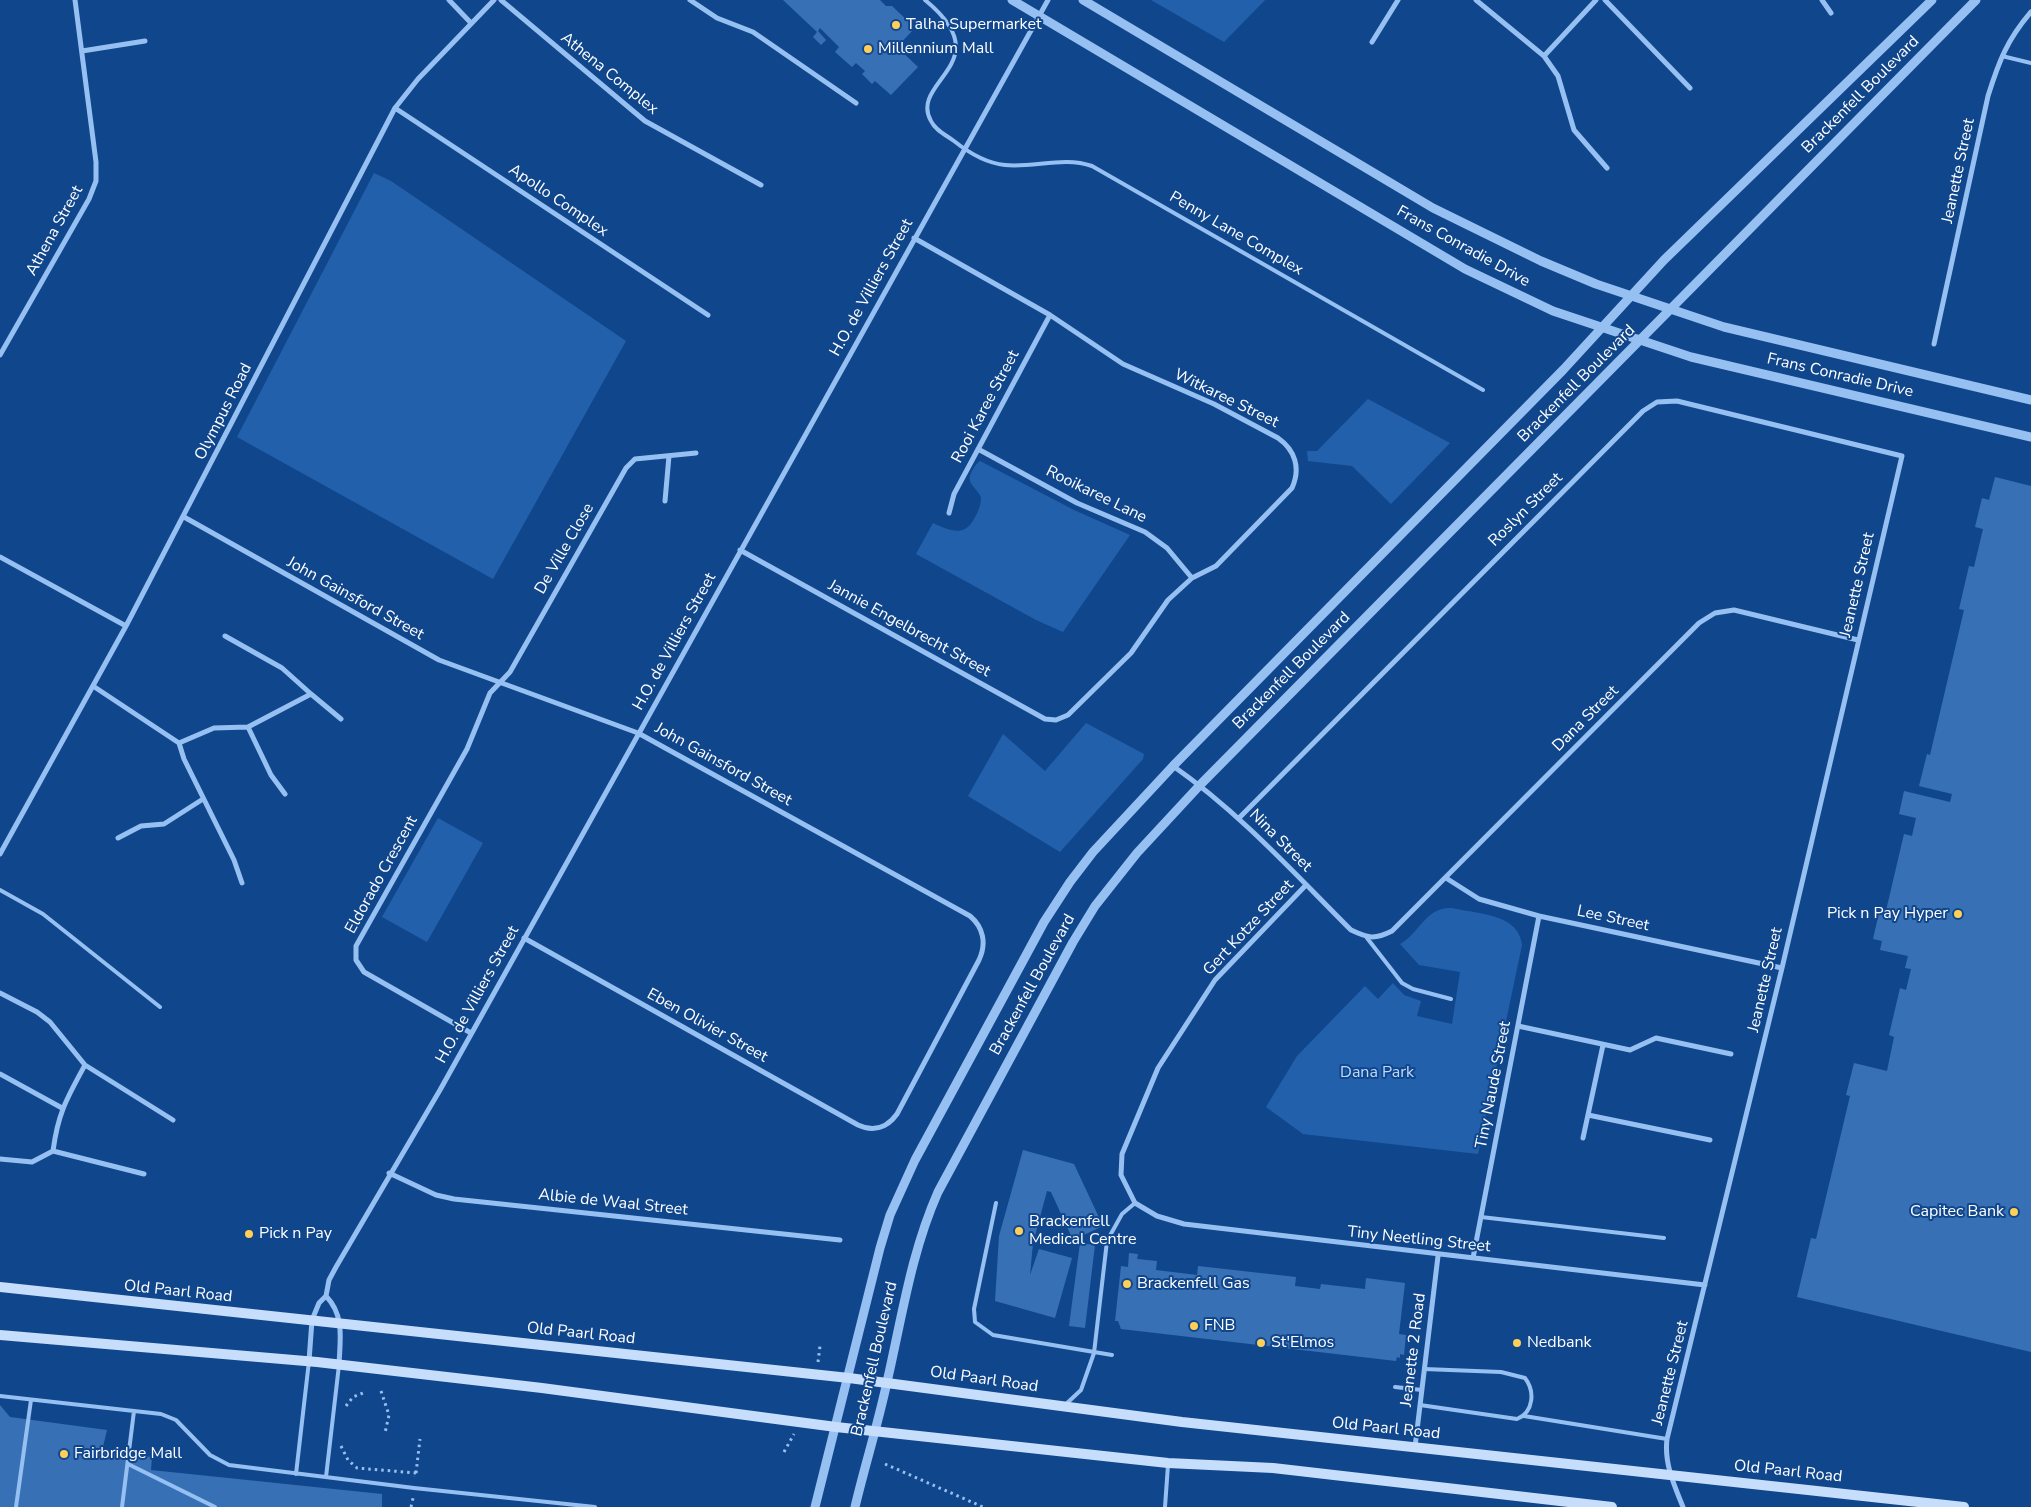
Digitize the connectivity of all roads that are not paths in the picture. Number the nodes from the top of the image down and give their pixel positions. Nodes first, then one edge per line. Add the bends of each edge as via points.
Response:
1 (75, 0) edge
2 (449, 0) edge
3 (494, 0) edge
4 (501, 0) edge
5 (690, 0) edge
6 (925, 0) edge
7 (1012, 0) edge
8 (1048, 0) edge
9 (1083, 0) edge
10 (1398, 0) edge
11 (1476, 0) edge
12 (1596, 0) edge
13 (1605, 0) edge
14 (1822, 0) edge
15 (1932, 0) edge
16 (1976, 0) edge
17 (2031, 12) edge
18 (1831, 13) dead end
19 (1039, 16) junction
20 (471, 23) junction
21 (145, 41) dead end
22 (1372, 42) dead end
23 (82, 51) junction
24 (1544, 56) junction
25 (2001, 56) junction
26 (2031, 63) edge
27 (1690, 88) dead end
28 (856, 103) dead end
29 (395, 108) junction
30 (964, 148) junction
31 (1606, 168) dead end
32 (762, 186) dead end
33 (914, 238) junction
34 (1632, 296) junction
35 (1671, 309) junction
36 (708, 315) dead end
37 (1050, 315) junction
38 (1602, 328) junction
39 (1640, 340) junction
40 (1934, 344) dead end
41 (0, 354) edge
42 (1483, 390) dead end
43 (2031, 400) edge
44 (2031, 437) edge
45 (978, 449) junction
46 (696, 453) dead end
47 (670, 456) junction
48 (1902, 456) joint
49 (665, 502) dead end
50 (948, 513) dead end
51 (184, 517) junction
52 (740, 550) junction
53 (0, 557) edge
54 (1192, 578) junction
55 (126, 626) junction
56 (225, 636) dead end
57 (1858, 640) junction
58 (500, 682) junction
59 (93, 686) junction
60 (311, 694) junction
61 (1068, 715) joint
62 (341, 719) dead end
63 (248, 728) junction
64 (638, 733) junction
65 (179, 742) junction
66 (1173, 766) junction
67 (1200, 785) junction
68 (285, 794) dead end
69 (203, 799) junction
70 (1239, 818) junction
71 (118, 838) dead end
72 (0, 854) edge
73 (1446, 878) junction
74 (242, 883) dead end
75 (1306, 885) junction
76 (0, 890) edge
77 (1539, 916) junction
78 (524, 938) junction
79 (1367, 938) junction
80 (1782, 968) junction
81 (0, 992) edge
82 (1451, 998) dead end
83 (160, 1007) dead end
84 (1518, 1026) junction
85 (471, 1033) junction
86 (1603, 1045) junction
87 (1731, 1054) dead end
88 (85, 1065) junction
89 (0, 1074) edge
90 (62, 1108) junction
91 (1588, 1115) junction
92 (173, 1120) dead end
93 (881, 1128) joint
94 (1583, 1138) dead end
95 (1710, 1140) dead end
96 (53, 1151) junction
97 (0, 1159) edge
98 (389, 1173) junction
99 (144, 1174) dead end
100 (1136, 1202) junction
101 (996, 1203) dead end
102 (1481, 1217) junction
103 (1664, 1238) dead end
104 (840, 1240) dead end
105 (1438, 1256) junction
106 (1473, 1258) junction
107 (1705, 1285) junction
108 (0, 1287) edge
109 (326, 1296) junction
110 (312, 1320) junction
111 (341, 1323) junction
112 (0, 1335) edge
113 (1094, 1353) junction
114 (1112, 1355) dead end
115 (309, 1361) junction
116 (339, 1365) junction
117 (1424, 1369) junction
118 (849, 1378) junction
119 (887, 1383) junction
120 (1396, 1387) dead end
121 (1422, 1390) junction
122 (0, 1396) edge
123 (31, 1400) junction
124 (1420, 1404) junction
125 (1063, 1406) junction
126 (134, 1411) junction
127 (1524, 1416) junction
128 (836, 1427) junction
129 (875, 1431) junction
130 (1667, 1439) junction
131 (1415, 1447) junction
132 (1168, 1463) junction
133 (128, 1464) junction
134 (296, 1474) junction
135 (1670, 1474) junction
136 (326, 1477) junction
137 (16, 1507) edge
138 (122, 1507) edge
139 (215, 1507) edge
140 (595, 1507) edge
141 (815, 1507) edge
142 (855, 1507) edge
143 (1164, 1507) edge
144 (1612, 1507) edge
145 (1683, 1507) edge
146 (1964, 1507) edge

1 - 23 street, Athena Street
2 - 20 street
3 - 20 street, Olympus Road
4 - 32 street, Athena Complex via 646,121
5 - 28 street via 717,18 753,32
6 - 30 lane, Penny Lane Complex via 951,26 957,49 955,59 928,104 929,118 933,125
7 - 19 street, Frans Conradie Drive
8 - 19 street, H.O. de Villiers Street
9 - 34 street, Frans Conradie Drive via 1433,208 1542,261
10 - 22 street
11 - 24 street
12 - 24 street
13 - 27 street
14 - 18 street
15 - 34 street, Brackenfell Boulevard via 1664,260
16 - 35 street, Brackenfell Boulevard
17 - 25 street, Jeanette Street
19 - 30 street, H.O. de Villiers Street
19 - 38 street, Frans Conradie Drive via 1465,269 1553,311
20 - 29 street, Olympus Road
21 - 23 street
23 - 41 street, Athena Street via 96,181
24 - 31 street via 1558,76 1574,130
25 - 26 lane
25 - 40 street, Jeanette Street via 1988,96
29 - 36 street, Apollo Complex
29 - 51 street, Olympus Road
30 - 33 street, H.O. de Villiers Street
30 - 42 lane, Penny Lane Complex via 979,158 1005,165 1070,162 1092,166
33 - 37 street, Witkaree Street
33 - 52 street, H.O. de Villiers Street
34 - 35 street, Frans Conradie Drive
34 - 38 street, Brackenfell Boulevard
35 - 39 street, Brackenfell Boulevard
35 - 43 street, Frans Conradie Drive via 1724,327
37 - 45 street, Rooi Karee Street
37 - 54 street, Witkaree Street via 1123,364 1214,404 1278,438 1295,458 1295,481 1288,494 1216,566
38 - 39 street, Frans Conradie Drive
38 - 66 street, Brackenfell Boulevard
39 - 44 street, Frans Conradie Drive via 1691,357
39 - 67 street, Brackenfell Boulevard
45 - 50 street, Rooi Karee Street via 954,494
45 - 54 street, Rooikaree Lane via 1078,503 1145,532 1167,548
46 - 47 street, De Ville Close
47 - 49 street
47 - 58 street, De Ville Close via 635,459 626,468 510,672
48 - 57 street, Jeanette Street
48 - 70 street, Roslyn Street via 1677,401 1657,402 1642,410
51 - 55 street, Olympus Road
51 - 58 street, John Gainsford Street via 439,660
52 - 61 street, Jannie Engelbrecht Street via 1045,719 1056,720
52 - 64 street, H.O. de Villiers Street
53 - 55 street
54 - 61 street, Witkaree Street via 1168,600 1131,652
55 - 59 street, Olympus Road
56 - 60 street via 282,668
57 - 73 street, Dana Street via 1734,610 1715,613 1699,623
57 - 80 street, Jeanette Street
58 - 64 street, John Gainsford Street
58 - 85 street, Eldorado Crescent via 490,693 467,749 354,952 364,972
59 - 65 street
59 - 72 street, Olympus Road
60 - 62 street
60 - 63 street
63 - 65 street via 214,728
63 - 68 street via 270,775
64 - 78 street, H.O. de Villiers Street
64 - 93 street, John Gainsford Street via 970,916 979,926 984,940 982,953 897,1114
65 - 69 street
66 - 67 street, Nina Street
66 - 118 street, Brackenfell Boulevard via 1070,882 1044,922 915,1160 890,1214
67 - 70 street, Nina Street
67 - 119 street, Brackenfell Boulevard via 1137,853 1095,906 1072,942 938,1192 912,1264
69 - 71 street via 164,824 141,826
69 - 74 street
70 - 75 street, Nina Street
73 - 77 street, Lee Street via 1479,899
73 - 79 street, Dana Street via 1392,931
75 - 79 street, Nina Street via 1351,930
75 - 100 street, Gert Kotze Street via 1215,980 1158,1068 1122,1154 1121,1175
76 - 83 lane via 44,914
77 - 80 street, Lee Street
77 - 84 street, Tiny Naude Street
78 - 85 street, H.O. de Villiers Street
78 - 93 street, Eben Olivier Street via 858,1125
79 - 82 lane via 1402,983 1413,989
80 - 107 street, Jeanette Street
81 - 88 street via 50,1022
84 - 86 street
84 - 102 street, Tiny Naude Street
85 - 98 street, H.O. de Villiers Street
86 - 87 street via 1630,1050 1656,1038
86 - 91 street
88 - 90 street
88 - 92 street
89 - 90 street
90 - 96 street
91 - 94 street
91 - 95 street
96 - 97 street via 32,1162
96 - 99 street
98 - 104 street, Albie de Waal Street via 436,1195 454,1199
98 - 109 street, H.O. de Villiers Street via 329,1280
100 - 105 street, Tiny Neetling Street via 1157,1216 1184,1224
100 - 113 lane via 1122,1214 1107,1241
101 - 113 lane via 974,1309 975,1322 993,1335
102 - 103 lane
102 - 106 street, Tiny Naude Street
105 - 106 street, Tiny Neetling Street
105 - 117 street, Jeanette 2 Road
106 - 107 street, Tiny Neetling Street
107 - 130 street, Jeanette Street
108 - 110 main road, Old Paarl Road
109 - 110 street, H.O. de Villiers Street
109 - 111 street via 335,1306
110 - 111 main road, Old Paarl Road
110 - 115 street
111 - 116 street
111 - 118 main road, Old Paarl Road
112 - 115 main road
113 - 114 lane
113 - 125 lane via 1081,1390
115 - 116 main road
115 - 134 lane
116 - 128 main road
116 - 136 lane
117 - 121 street, Jeanette 2 Road
117 - 127 lane via 1501,1372 1525,1378 1531,1391 1531,1406
118 - 119 main road, Old Paarl Road
118 - 128 street, Brackenfell Boulevard
119 - 125 main road, Old Paarl Road
119 - 129 street, Brackenfell Boulevard
120 - 121 lane
121 - 124 street, Jeanette 2 Road
122 - 123 lane
123 - 126 lane
123 - 137 lane
124 - 127 lane via 1517,1419
124 - 131 street, Jeanette 2 Road
125 - 131 main road, Old Paarl Road
126 - 133 lane
126 - 134 lane via 162,1414 176,1420 210,1455 229,1465
127 - 130 lane
128 - 129 main road
128 - 141 street, Brackenfell Boulevard
129 - 132 main road
129 - 142 street, Brackenfell Boulevard
130 - 135 street, Jeanette Street
131 - 135 main road, Old Paarl Road
132 - 143 lane
132 - 144 main road via 1273,1468
133 - 138 lane
133 - 139 lane
134 - 136 lane
135 - 145 street, Jeanette Street
135 - 146 main road, Old Paarl Road
136 - 140 lane

